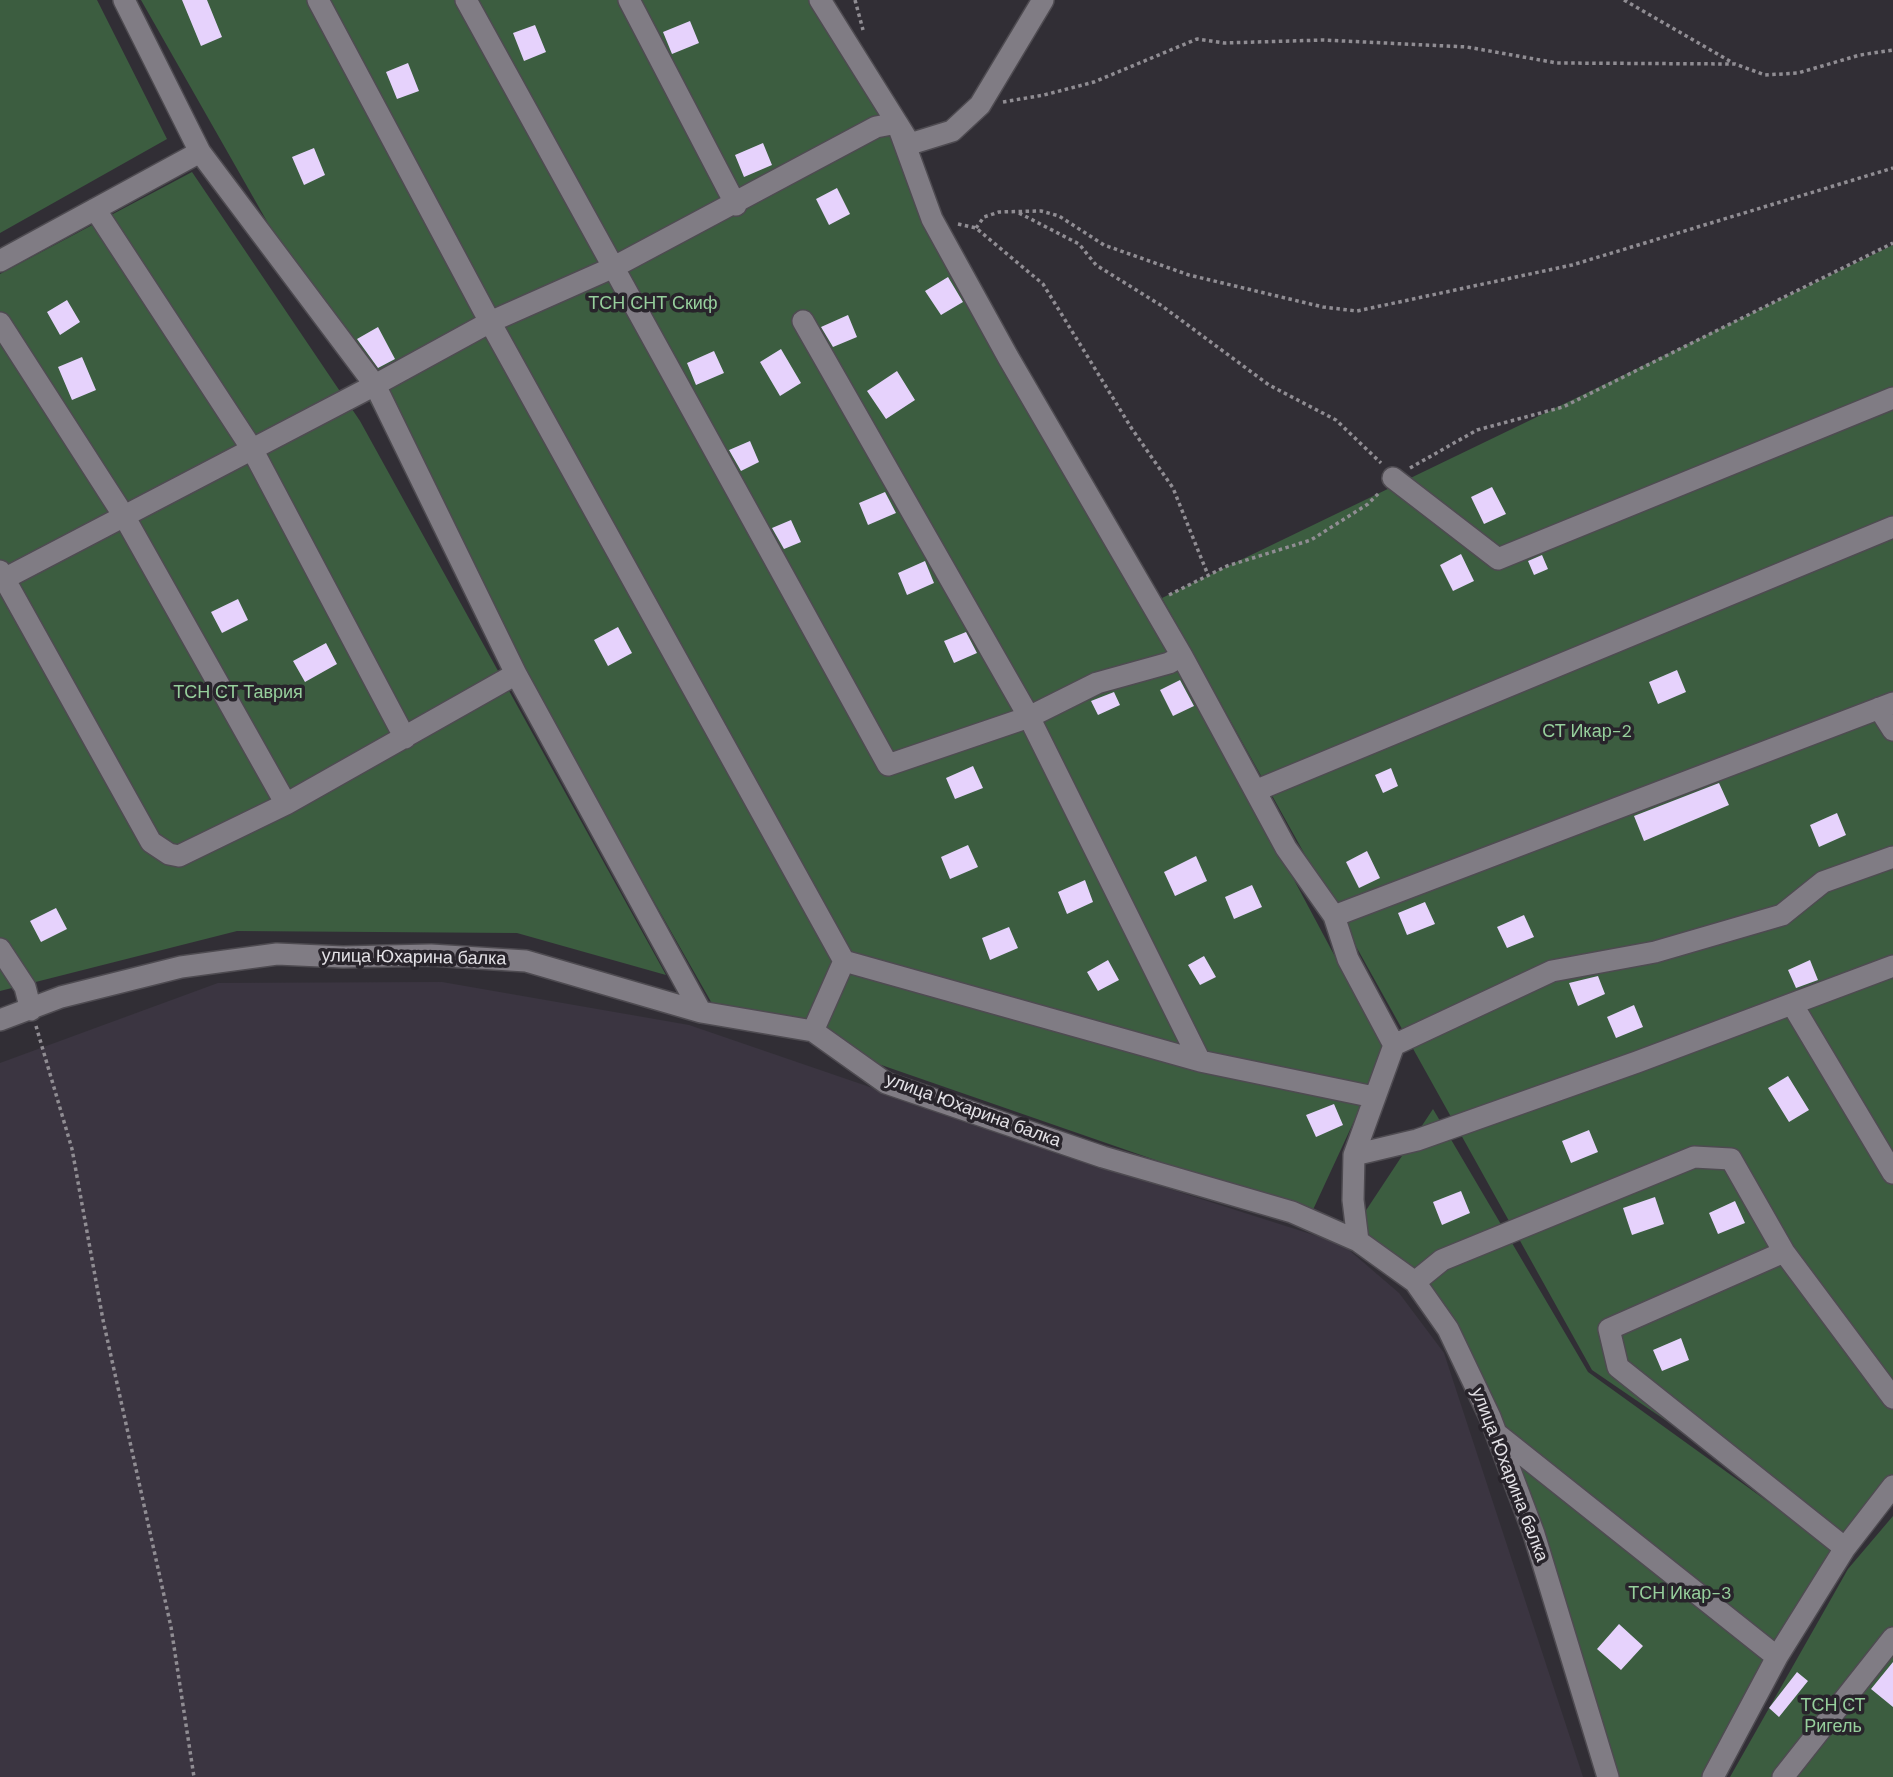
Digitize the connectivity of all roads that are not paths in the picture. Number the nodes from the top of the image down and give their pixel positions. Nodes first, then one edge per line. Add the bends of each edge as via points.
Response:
1 (124, 0) edge
2 (318, 0) edge
3 (466, 0) edge
4 (629, 0) edge
5 (820, 0) edge
6 (1043, 0) edge
7 (897, 123) junction
8 (200, 152) junction
9 (736, 205) junction
10 (95, 209) junction
11 (0, 261) edge
12 (614, 267) junction
13 (803, 321) dead end
14 (490, 322) junction
15 (0, 323) edge
16 (375, 385) junction
17 (1893, 398) edge
18 (252, 449) junction
19 (1393, 478) road end
20 (124, 516) junction
21 (1893, 527) edge
22 (1, 577) edge
23 (1182, 656) junction
24 (516, 674) junction
25 (1886, 705) edge
26 (1029, 717) junction
27 (1893, 730) edge
28 (405, 738) junction
29 (1255, 791) junction
30 (286, 804) junction
31 (1893, 857) edge
32 (1334, 916) junction
33 (0, 949) edge
34 (844, 961) junction
35 (1893, 967) edge
36 (24, 987) junction
37 (61, 997) junction
38 (1791, 1004) junction
39 (32, 1010) junction
40 (701, 1012) junction
41 (0, 1020) edge
42 (813, 1031) junction
43 (1394, 1045) junction
44 (1200, 1061) junction
45 (1374, 1097) junction
46 (1354, 1155) junction
47 (1893, 1173) edge
48 (1358, 1241) junction
49 (1784, 1252) junction
50 (1415, 1282) junction
51 (1893, 1398) edge
52 (1497, 1434) junction
53 (1893, 1486) edge
54 (1845, 1548) junction
55 (1893, 1638) edge
56 (1777, 1657) junction
57 (1608, 1777) edge
58 (1713, 1777) edge
59 (1783, 1777) edge

1 - 8 street
2 - 14 street
3 - 12 street
4 - 9 street
5 - 7 street
6 - 7 street via 980,106 952,131 910,144
7 - 9 street via 876,127
7 - 23 street via 932,219
8 - 10 street
8 - 16 street
9 - 12 street
10 - 11 street
10 - 18 street
12 - 14 street
12 - 26 street via 888,765
13 - 26 street
14 - 16 street
14 - 34 street
15 - 20 street
16 - 18 street
16 - 24 street
17 - 19 street via 1498,559
18 - 20 street
18 - 28 street
20 - 22 street
20 - 30 street
21 - 29 street
22 - 30 street via 159,849 179,856
23 - 26 street via 1097,683
23 - 29 street
24 - 28 street
24 - 40 street
25 - 27 street
25 - 32 street
26 - 44 street
28 - 30 street
29 - 32 street via 1286,848
31 - 43 street via 1823,882 1782,915 1655,952 1552,971
32 - 43 street via 1348,959
33 - 36 street
34 - 42 street
34 - 44 street
35 - 38 street
36 - 37 street
36 - 39 street
37 - 39 street, улица Юхарина балка
37 - 40 street, улица Юхарина балка via 181,967 277,954 431,956 526,961
38 - 46 street via 1417,1140
38 - 47 street
39 - 41 street, улица Юхарина балка
40 - 42 street, улица Юхарина балка
42 - 48 street, улица Юхарина балка via 886,1083 1103,1157 1292,1212
43 - 45 street
44 - 45 street
45 - 46 street
46 - 48 street
48 - 50 street, улица Юхарина балка
49 - 50 street via 1731,1159 1694,1157 1442,1260
49 - 51 street
49 - 54 street via 1609,1329 1618,1367
50 - 52 street, улица Юхарина балка via 1448,1329
52 - 56 street
52 - 57 street, улица Юхарина балка via 1534,1534
53 - 54 street
54 - 56 street
55 - 59 street
56 - 58 street

